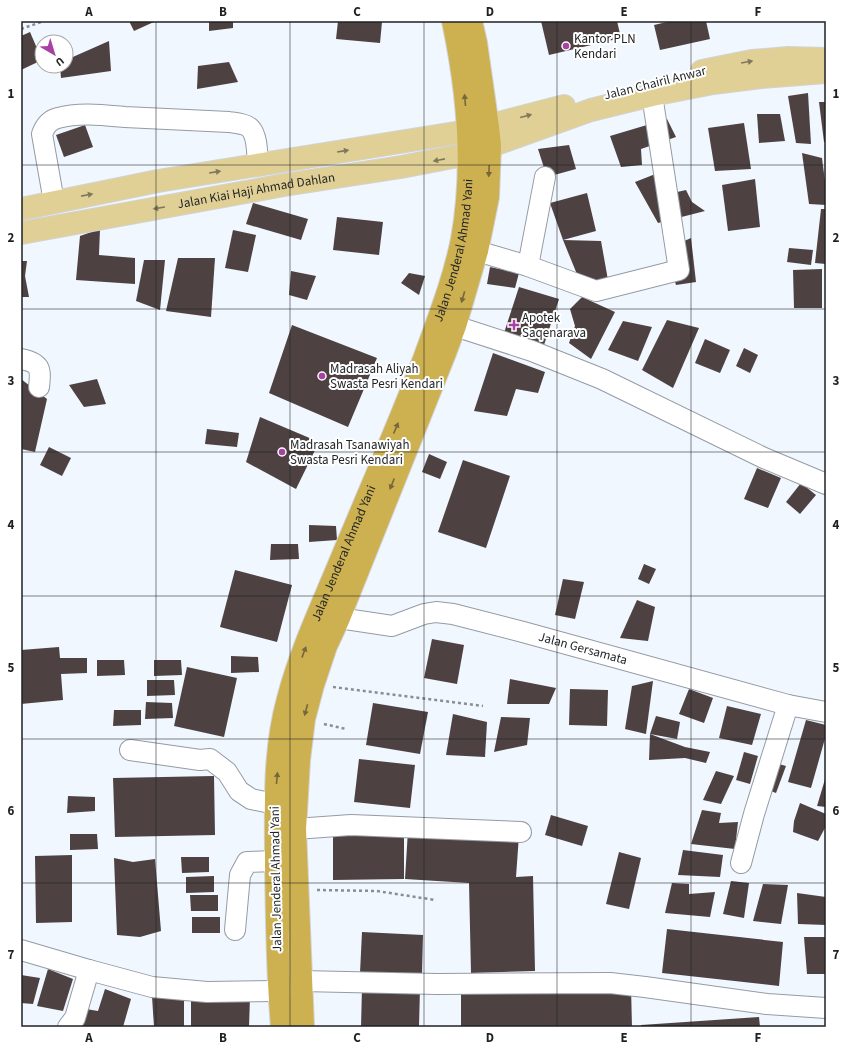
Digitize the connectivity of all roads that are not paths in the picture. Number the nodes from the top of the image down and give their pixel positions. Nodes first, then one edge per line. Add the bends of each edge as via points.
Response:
1 (453, 21) edge
2 (471, 21) edge
3 (826, 59) edge
4 (826, 72) edge
5 (716, 75) junction
6 (652, 95) junction
7 (482, 135) junction
8 (468, 154) junction
9 (258, 165) junction
10 (545, 176) dead end
11 (54, 202) junction
12 (21, 208) edge
13 (21, 233) edge
14 (477, 251) junction
15 (528, 266) junction
16 (455, 326) junction
17 (21, 359) edge
18 (39, 387) dead end
19 (826, 484) edge
20 (329, 615) junction
21 (788, 705) junction
22 (826, 712) edge
23 (130, 750) dead end
24 (275, 804) junction
25 (297, 804) junction
26 (295, 829) junction
27 (521, 832) dead end
28 (276, 862) junction
29 (741, 863) dead end
30 (235, 930) dead end
31 (21, 950) edge
32 (89, 970) junction
33 (301, 981) junction
34 (279, 991) junction
35 (826, 1008) edge
36 (68, 1027) edge
37 (282, 1027) edge
38 (303, 1027) edge

7 -> 1 highway, Jalan Jenderal Ahmad Yani via 463,79
2 - 7 highway, Jalan Jenderal Ahmad Yani via 476,43
5 -> 3 main road, Jalan Chairil Anwar via 752,61 788,58
4 - 5 main road, Jalan Chairil Anwar via 761,77
5 - 6 main road, Jalan Chairil Anwar
7 -> 5 main road, Jalan Chairil Anwar via 680,76
6 - 7 main road, Jalan Chairil Anwar
6 - 15 street via 679,270 596,291
7 - 8 main road, Jalan Kiai Haji Ahmad Dahlan
9 -> 7 main road, Jalan Kiai Haji Ahmad Dahlan
7 -> 14 highway, Jalan Jenderal Ahmad Yani via 488,197
8 -> 13 main road, Jalan Kiai Haji Ahmad Dahlan via 401,167 284,184
20 -> 8 highway, Jalan Jenderal Ahmad Yani via 454,273 462,239 468,193
11 -> 9 main road, Jalan Kiai Haji Ahmad Dahlan via 158,181
9 - 11 street via 254,134 250,128 241,124 104,115 57,118 49,122 42,134
10 - 15 street
11 - 12 main road, Jalan Kiai Haji Ahmad Dahlan
14 - 15 street
14 -> 16 highway, Jalan Jenderal Ahmad Yani
16 - 19 street via 532,351 602,379 764,458
16 -> 20 highway, Jalan Jenderal Ahmad Yani
17 - 18 street via 39,368
20 - 21 street, Jalan Gersamata via 392,626 424,614 453,614
24 -> 20 highway, Jalan Jenderal Ahmad Yani via 280,741 287,701 305,648
20 -> 25 highway, Jalan Jenderal Ahmad Yani via 326,646 304,719
21 - 22 street, Jalan Gersamata
21 - 29 street
23 - 24 street via 200,760 210,759 227,772 239,791 251,799
24 - 25 street
24 - 28 highway, Jalan Jenderal Ahmad Yani
25 - 26 highway, Jalan Jenderal Ahmad Yani
26 - 27 street via 351,825
26 - 33 highway, Jalan Jenderal Ahmad Yani
28 - 30 street via 247,862 240,875
28 - 34 highway, Jalan Jenderal Ahmad Yani
31 - 32 street
32 - 34 street via 152,987 207,992
32 - 36 street via 75,1018
33 - 35 street via 610,984 767,1004
33 - 38 highway, Jalan Jenderal Ahmad Yani
34 - 37 highway, Jalan Jenderal Ahmad Yani

